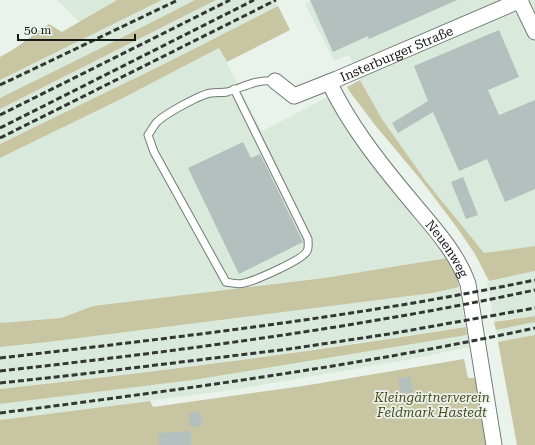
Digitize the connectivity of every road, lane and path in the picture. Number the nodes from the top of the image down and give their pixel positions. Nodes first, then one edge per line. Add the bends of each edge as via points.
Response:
1 (521, 0) edge
2 (535, 32) edge
3 (275, 81) joint
4 (329, 82) junction
5 (234, 89) junction
6 (494, 445) edge

1 - 2 street
1 - 4 street, Insterburger Straße
3 - 4 street, Insterburger Straße via 294,96
3 - 5 lane via 263,80
4 - 6 street, Neuenweg via 351,123 386,171 453,252 463,270 468,284
5 - 5 lane via 211,93 186,103 157,122 148,135 154,152 226,282 235,284 271,273 300,258 307,252 308,239

